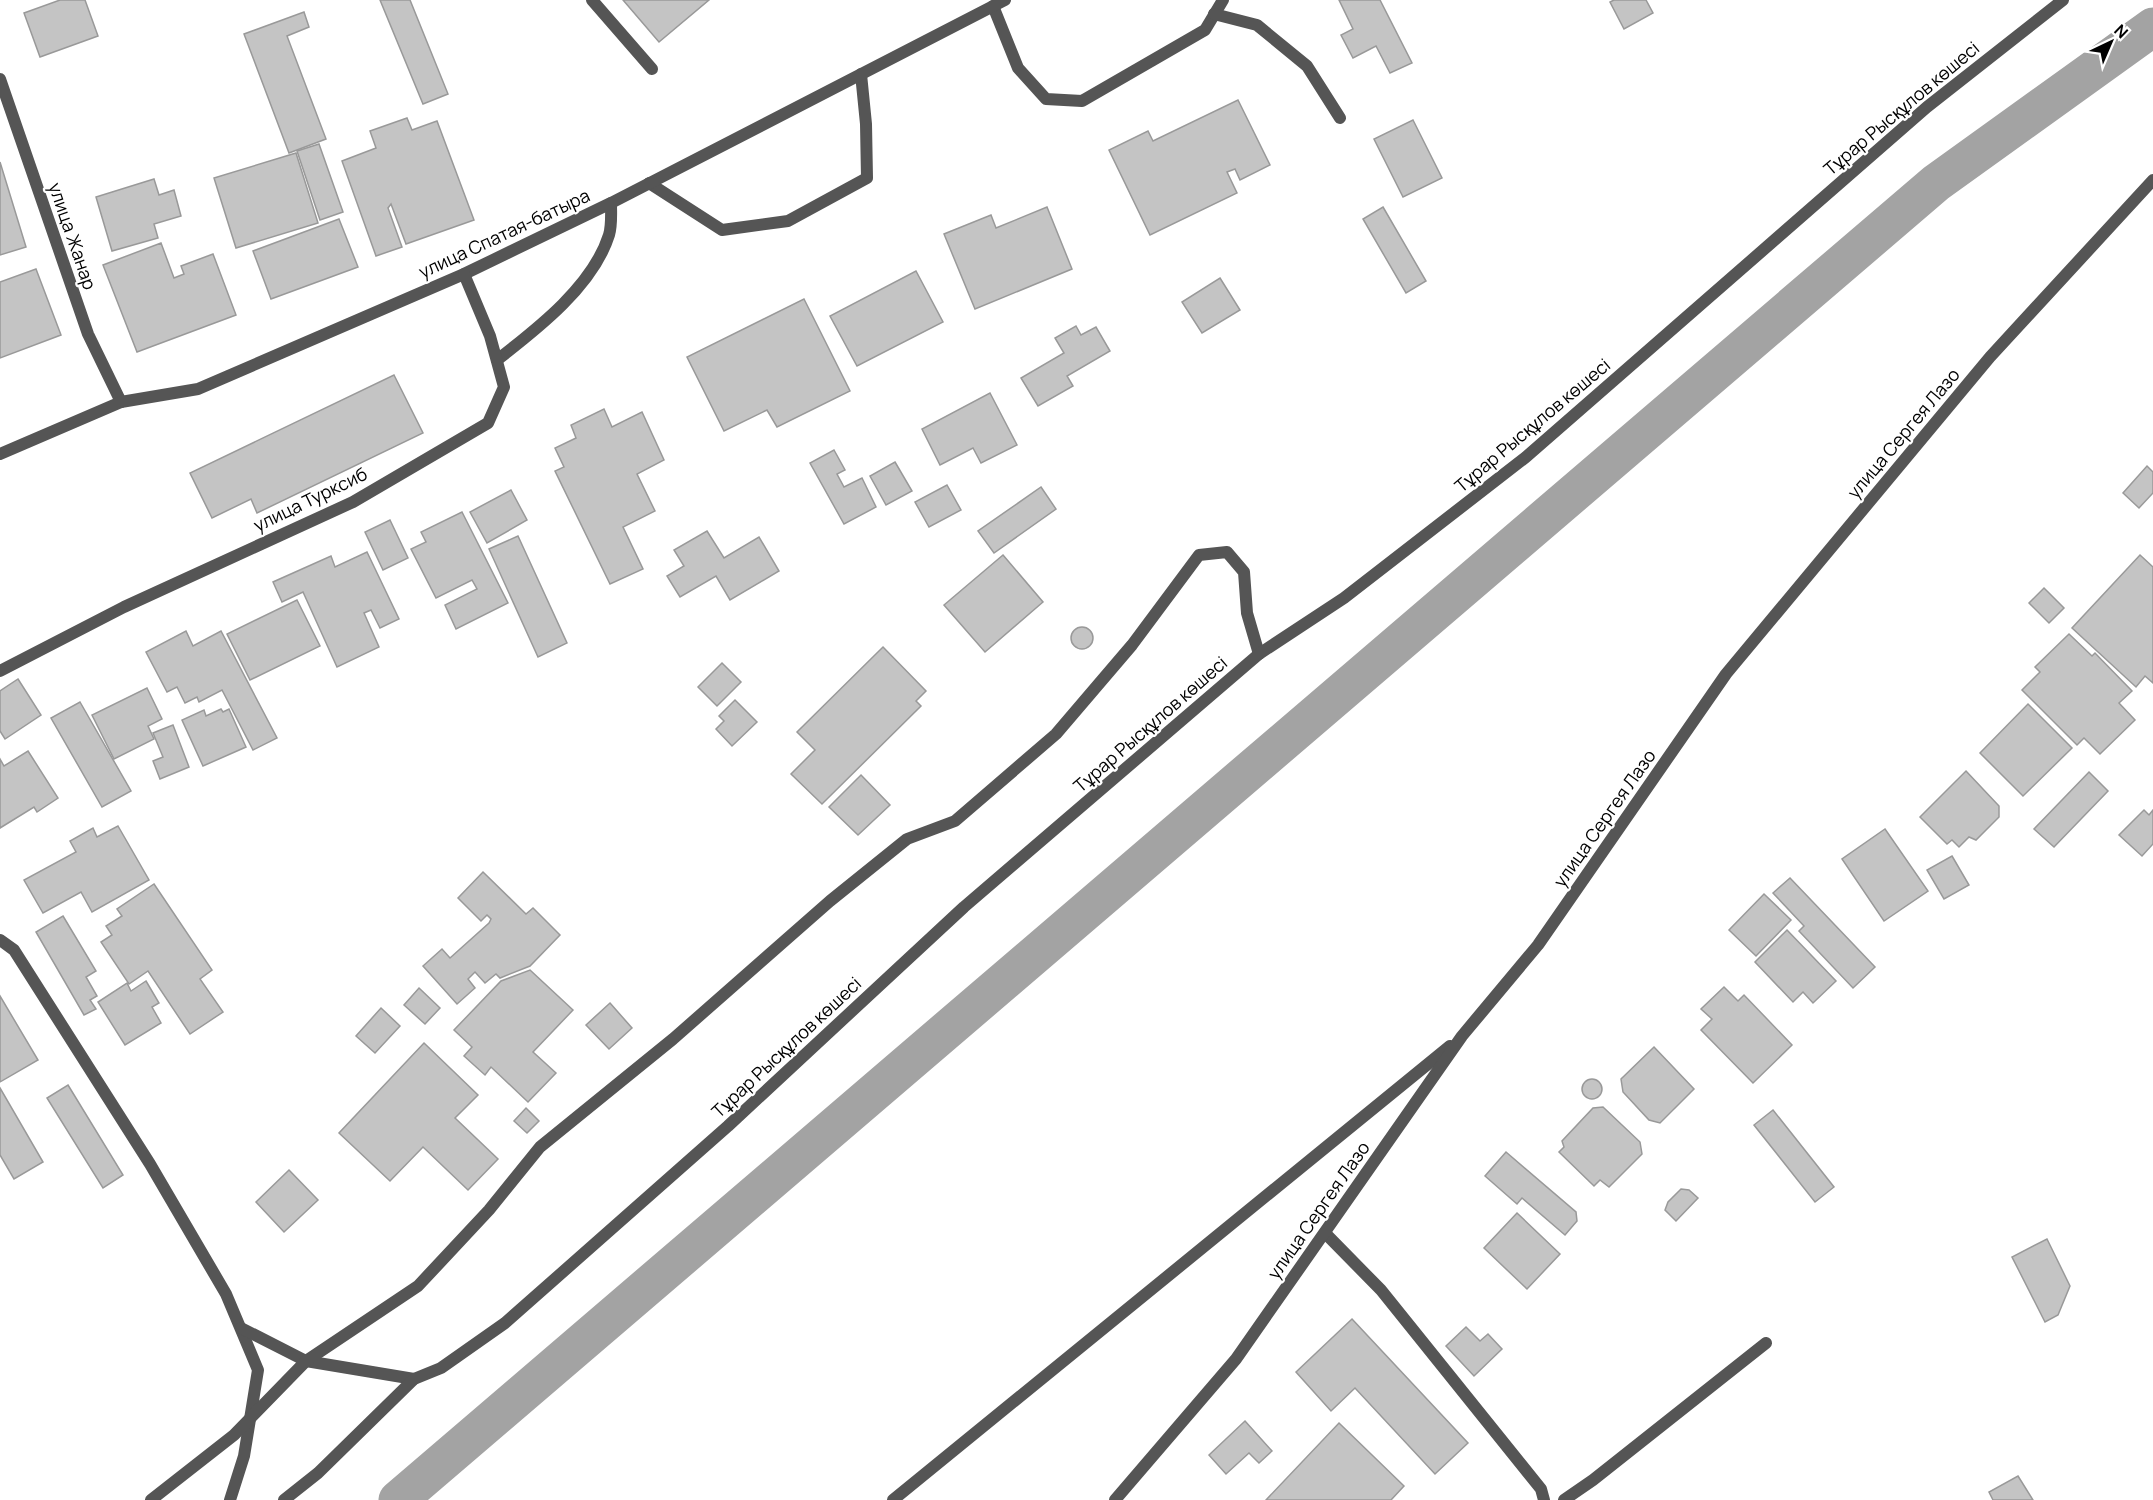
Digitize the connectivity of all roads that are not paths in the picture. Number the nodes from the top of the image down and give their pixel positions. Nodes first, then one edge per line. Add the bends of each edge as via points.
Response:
1 (592, 0) edge
2 (1005, 0) edge
3 (1223, 0) edge
4 (2062, 0) edge
5 (993, 6) junction
6 (1214, 14) junction
7 (652, 69) dead end
8 (861, 74) junction
9 (0, 79) edge
10 (1340, 118) dead end
11 (2153, 180) edge
12 (649, 183) junction
13 (611, 203) junction
14 (464, 274) junction
15 (497, 360) junction
16 (121, 402) junction
17 (0, 454) edge
18 (1259, 654) junction
19 (0, 671) edge
20 (0, 940) edge
21 (1462, 1036) junction
22 (1325, 1233) junction
23 (241, 1328) junction
24 (1766, 1343) dead end
25 (306, 1361) junction
26 (414, 1379) junction
27 (248, 1420) junction
28 (152, 1500) edge
29 (230, 1500) edge
30 (284, 1500) edge
31 (892, 1500) edge
32 (1115, 1500) edge
33 (1544, 1500) edge
34 (1564, 1500) edge

1 - 7 street
2 - 5 street, улица Спатая-батыра
3 - 6 street
4 - 18 street, Тұрар Рысқұлов көшесі via 1927,107 1526,457 1344,598
5 - 6 street via 1018,68 1046,99 1082,101 1205,30
5 - 8 street, улица Спатая-батыра
6 - 10 street via 1257,25 1307,66
8 - 12 street, улица Спатая-батыра
8 - 12 street via 867,178 788,221 722,230
9 - 16 street, улица Жанар via 88,334
11 - 21 street, улица Сергея Лазо via 1990,357 1726,674 1538,945
12 - 13 street, улица Спатая-батыра
13 - 14 street, улица Спатая-батыра
13 - 15 street via 610,233 597,260 568,298 535,331
14 - 15 street, улица Турксиб
14 - 16 street, улица Спатая-батыра via 198,389
15 - 19 street, улица Турксиб via 504,387 488,423 353,502 124,607
16 - 17 street, улица Спатая-батыра
18 - 25 street via 1247,613 1244,572 1227,552 1199,555 1132,645 1056,734 955,821 907,839 830,901 673,1039 540,1147 489,1210 418,1286
18 - 26 street, Тұрар Рысқұлов көшесі via 964,907 728,1126 505,1323 441,1368
20 - 23 street via 14,950 150,1164 226,1294
21 - 22 street, улица Сергея Лазо
21 - 31 street
22 - 32 street, улица Сергея Лазо via 1236,1359
22 - 33 street via 1381,1290 1540,1489
23 - 25 street
23 - 27 street via 258,1370
24 - 34 street
25 - 26 street
25 - 27 street
26 - 30 street, Тұрар Рысқұлов көшесі via 318,1473
27 - 28 street
27 - 29 street via 244,1456

